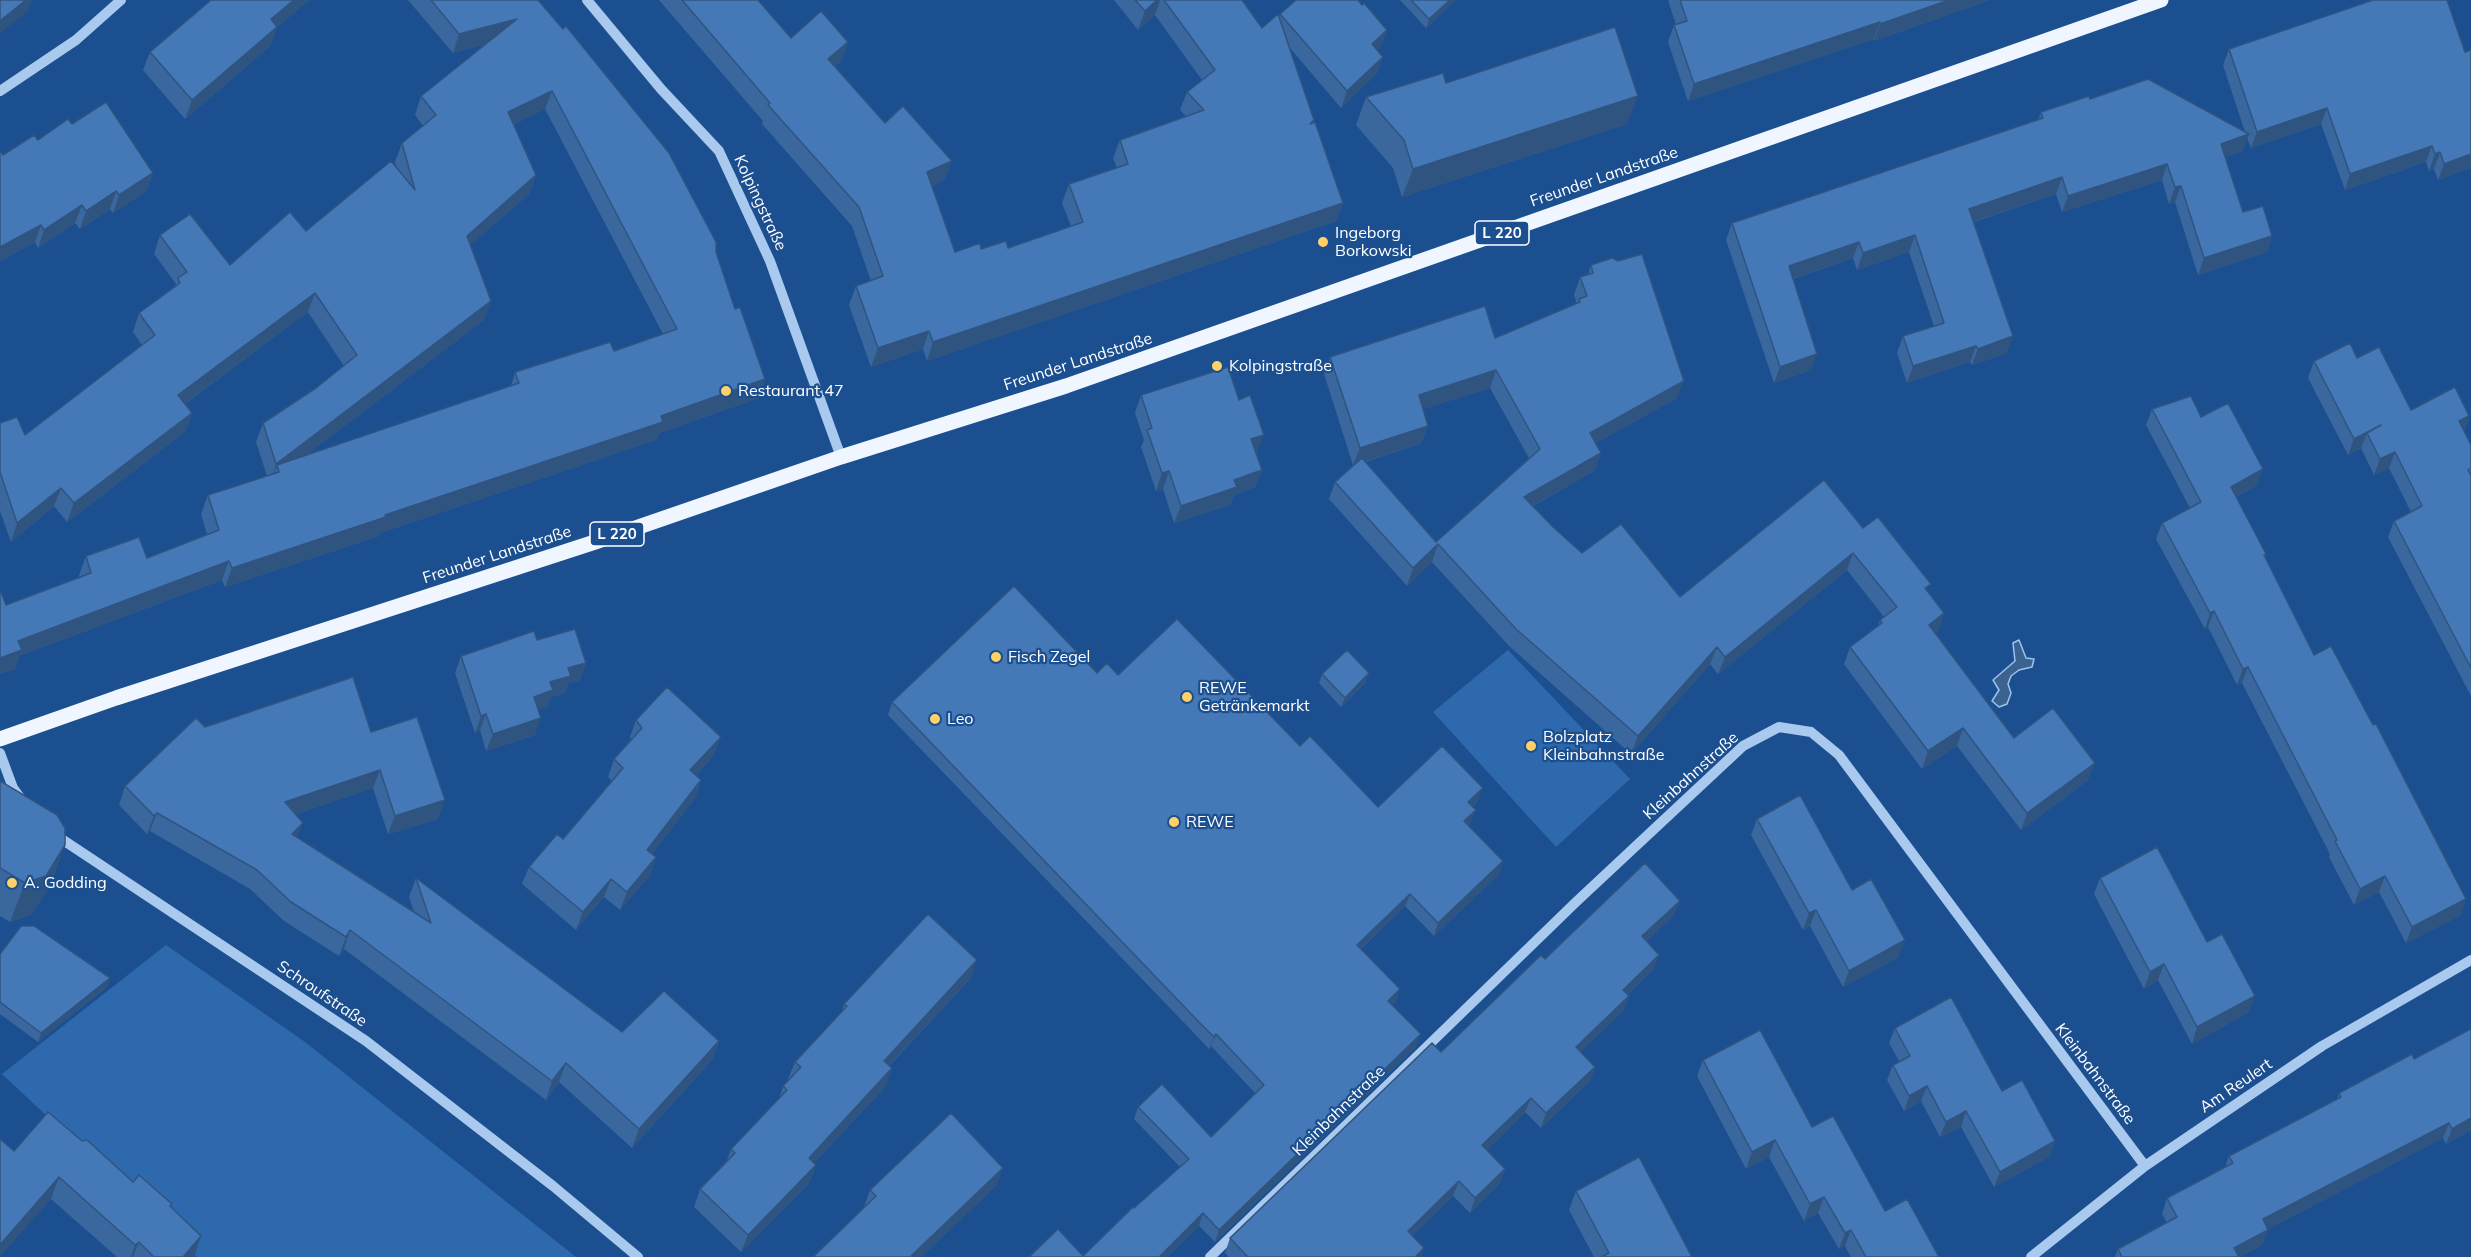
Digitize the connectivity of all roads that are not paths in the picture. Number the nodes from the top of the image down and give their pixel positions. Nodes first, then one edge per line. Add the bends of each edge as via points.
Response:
1 (121, 0) edge
2 (587, 0) edge
3 (2161, 0) edge
4 (0, 92) edge
5 (841, 457) junction
6 (0, 739) edge
7 (0, 753) edge
8 (31, 811) edge
9 (44, 827) edge
10 (2471, 960) edge
11 (2145, 1166) junction
12 (638, 1257) edge
13 (1210, 1257) edge
14 (2031, 1257) edge

1 - 4 street via 76,40
2 - 5 street, Kolpingstraße via 719,151 770,261
3 - 5 main road, Freunder Landstraße / L 220 via 1200,340
5 - 6 main road, Freunder Landstraße / L 220
7 - 8 street via 13,788
9 - 12 street, Schroufstraße via 366,1041
10 - 11 street, Am Reulert via 2322,1046
11 - 13 street, Kleinbahnstraße via 1839,755 1811,732 1779,727 1734,754
11 - 14 street, Am Reulert

